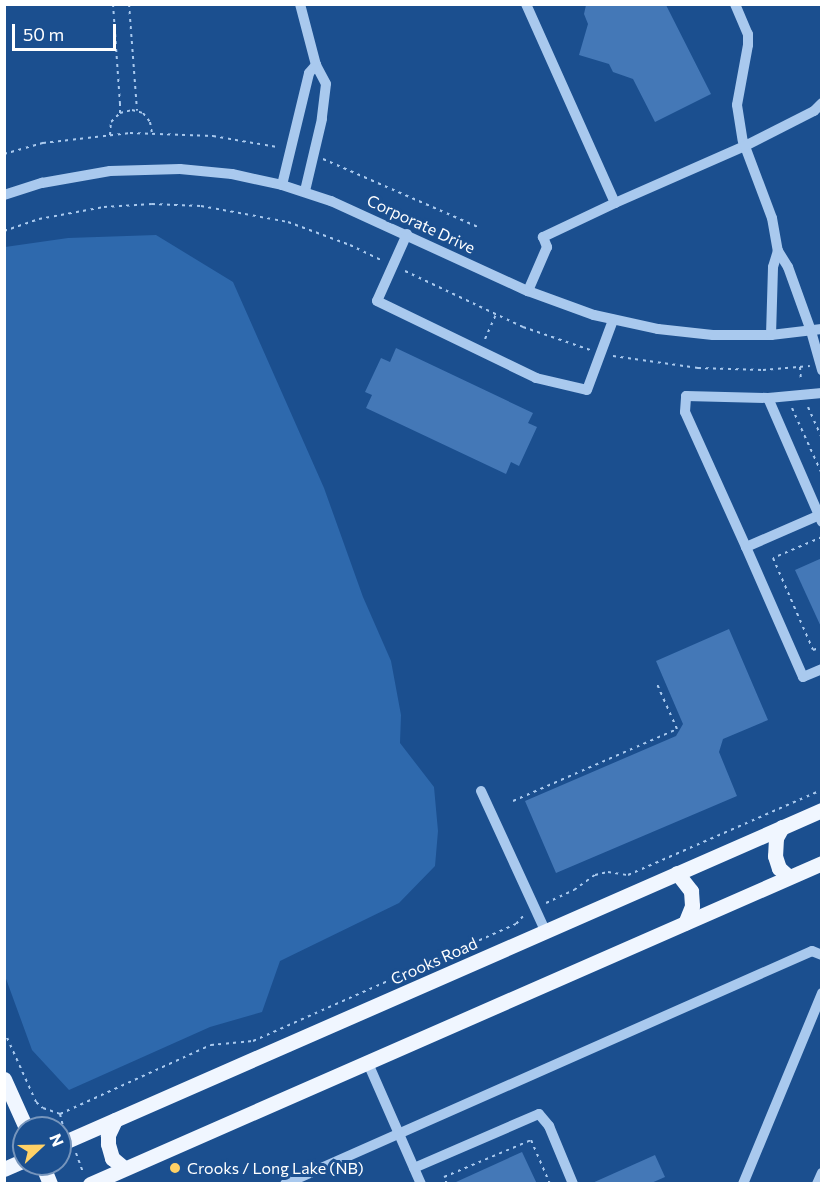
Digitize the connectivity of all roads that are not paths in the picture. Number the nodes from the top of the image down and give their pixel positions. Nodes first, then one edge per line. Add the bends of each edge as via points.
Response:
1 (300, 4) edge
2 (526, 4) edge
3 (735, 4) edge
4 (316, 65) junction
5 (822, 103) edge
6 (745, 146) junction
7 (282, 185) junction
8 (305, 191) junction
9 (4, 195) edge
10 (615, 204) junction
11 (407, 234) junction
12 (778, 251) junction
13 (528, 291) junction
14 (613, 320) junction
15 (816, 330) edge
16 (771, 335) junction
17 (822, 370) edge
18 (822, 393) edge
19 (768, 398) junction
20 (820, 517) edge
21 (746, 547) junction
22 (822, 669) edge
23 (481, 791) dead end
24 (822, 810) edge
25 (782, 827) junction
26 (822, 863) edge
27 (677, 873) junction
28 (789, 877) junction
29 (685, 923) junction
30 (546, 932) junction
31 (822, 955) edge
32 (822, 993) edge
33 (367, 1061) junction
34 (5, 1083) edge
35 (20, 1116) edge
36 (115, 1120) junction
37 (399, 1133) junction
38 (72, 1139) edge
39 (124, 1168) junction
40 (414, 1168) junction
41 (821, 1174) edge
42 (86, 1178) edge
43 (285, 1184) edge
44 (421, 1184) edge
45 (573, 1184) edge
46 (743, 1184) edge
47 (817, 1184) edge

1 - 4 street
2 - 10 street
3 - 6 street via 748,34 737,105
4 - 7 street via 309,73
4 - 8 street via 326,84 325,103
5 - 6 street via 814,111
6 - 10 street
6 - 12 street via 772,218
7 - 8 street, Corporate Drive
7 - 9 street, Corporate Drive via 207,171 133,169 64,178
8 - 11 street, Corporate Drive
10 - 13 street via 543,237 547,247
11 - 13 street, Corporate Drive
11 - 14 street via 377,302 536,378 587,390
12 - 15 street
12 - 16 street via 773,267
13 - 14 street, Corporate Drive
14 - 16 street, Corporate Drive via 682,332
15 - 16 street, Corporate Drive
15 - 17 street
18 - 19 street
19 - 20 street
19 - 21 street via 686,396 685,412
20 - 21 street
21 - 22 street via 803,677
23 - 30 street
24 - 25 main road, Crooks Road
25 - 27 main road, Crooks Road
25 - 28 main road via 776,838 775,855 779,868
26 - 28 main road
27 - 29 main road via 691,891 692,906
27 - 30 main road, Crooks Road
28 - 29 main road
29 - 33 main road
30 - 36 main road, Crooks Road
31 - 37 street via 812,951
32 - 46 street
33 - 37 street
33 - 39 main road
34 - 35 main road
36 - 38 main road, Crooks Road
36 - 39 main road via 108,1144 112,1158
37 - 40 street
37 - 43 street
39 - 42 main road
40 - 44 street
40 - 45 street via 538,1114 549,1126
41 - 47 street

